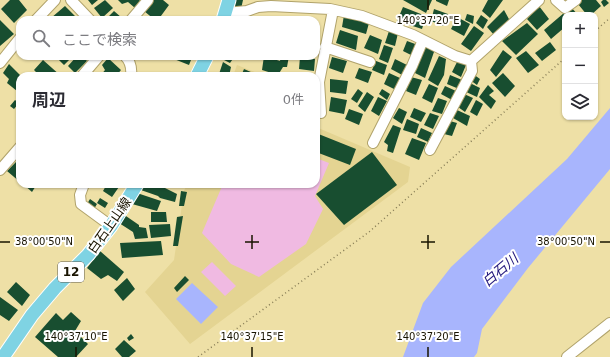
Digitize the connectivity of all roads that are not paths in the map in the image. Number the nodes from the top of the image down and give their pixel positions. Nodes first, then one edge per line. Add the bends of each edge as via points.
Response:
1 (55, 0) edge
2 (71, 0) edge
3 (148, 0) edge
4 (229, 0) edge
5 (539, 0) edge
6 (556, 0) edge
7 (576, 0) edge
8 (334, 10) junction
9 (40, 16) edge
10 (86, 16) edge
11 (134, 16) edge
12 (225, 16) edge
13 (229, 16) edge
14 (423, 40) junction
15 (16, 43) edge
16 (326, 47) junction
17 (96, 60) edge
18 (129, 60) edge
19 (205, 60) edge
20 (470, 61) junction
21 (370, 62) dead end
22 (0, 63) edge
23 (85, 72) edge
24 (132, 72) edge
25 (200, 72) edge
26 (320, 77) edge
27 (320, 98) edge
28 (321, 113) dead end
29 (373, 143) dead end
30 (430, 150) dead end
31 (16, 152) edge
32 (0, 170) edge
33 (83, 188) edge
34 (135, 188) edge
35 (111, 226) junction
36 (610, 323) edge
37 (3, 357) edge
38 (567, 357) edge

1 - 9 street
2 - 10 street
3 - 11 street
4 - 12 main road
5 - 20 street
6 - 7 street via 565,8
8 - 13 street via 271,6 258,7
8 - 14 street via 362,16
8 - 16 street
14 - 20 street
14 - 29 street
15 - 22 street
16 - 21 street
16 - 26 street
17 - 23 street
18 - 24 street
19 - 25 main road
20 - 30 street via 472,71
27 - 28 street
31 - 32 street
33 - 35 street via 80,204
34 - 35 main road, 白石上山線 / 12
35 - 37 main road, 白石上山線 / 12 via 88,255 50,293
36 - 38 street

